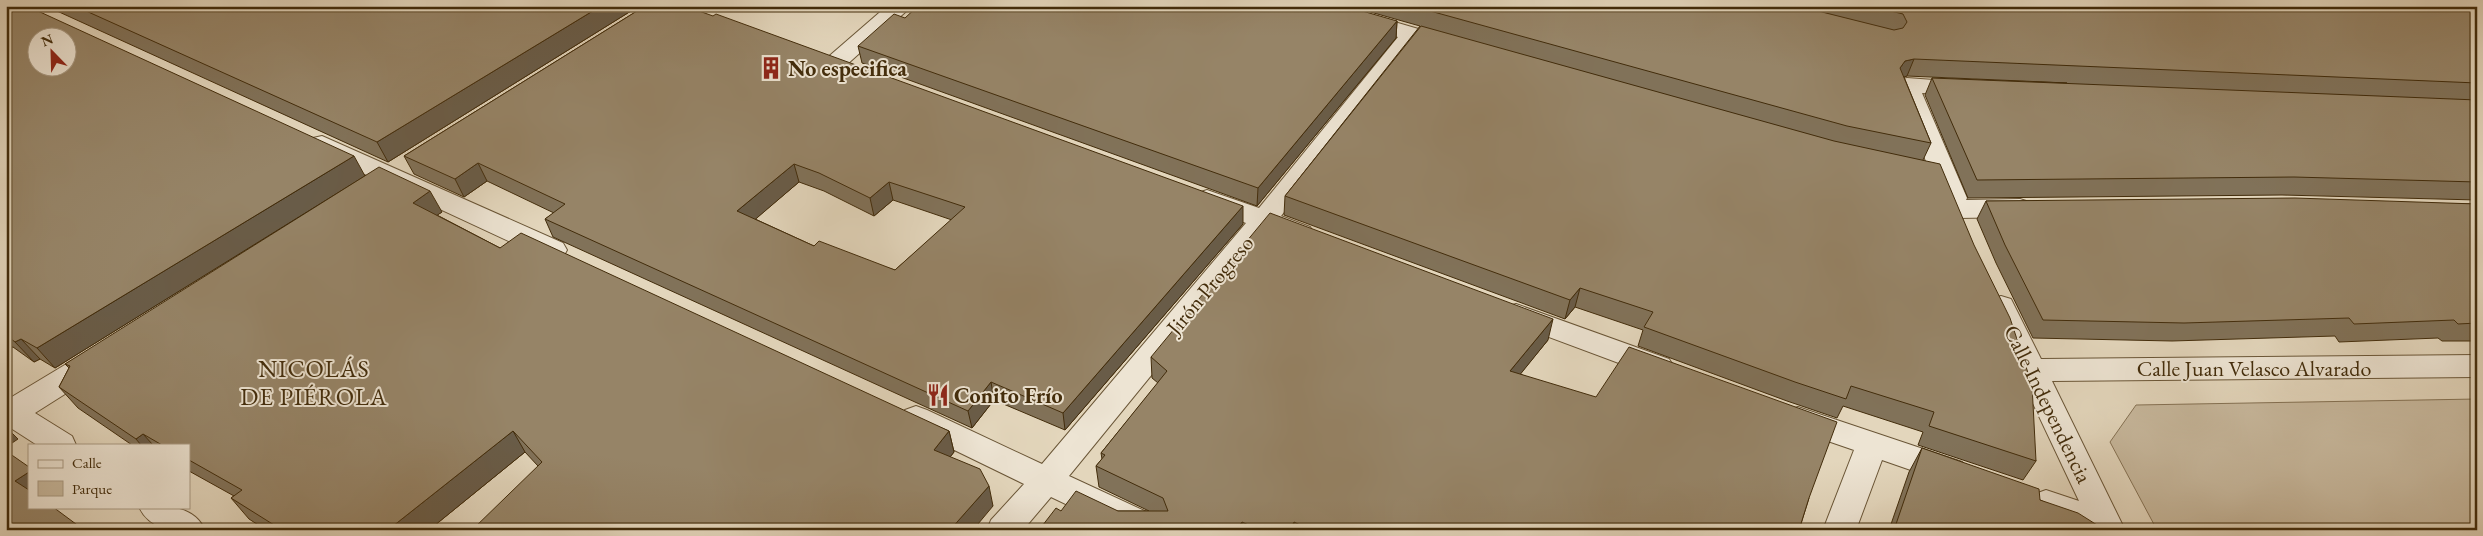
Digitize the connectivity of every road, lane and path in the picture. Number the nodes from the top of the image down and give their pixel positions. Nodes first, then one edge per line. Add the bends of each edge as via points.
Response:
1 (901, 6) edge
2 (1315, 6) edge
3 (1412, 35) junction
4 (1470, 51) edge
5 (808, 53) edge
6 (835, 63) junction
7 (863, 73) edge
8 (1986, 88) edge
9 (302, 135) edge
10 (416, 160) edge
11 (391, 176) junction
12 (1180, 189) edge
13 (366, 192) edge
14 (2046, 208) edge
15 (1958, 209) junction
16 (1264, 220) junction
17 (1970, 236) edge
18 (1320, 240) edge
19 (571, 259) edge
20 (1989, 281) edge
21 (1496, 306) edge
22 (113, 349) edge
23 (2477, 366) edge
24 (2031, 370) junction
25 (1682, 376) edge
26 (895, 408) edge
27 (9, 411) edge
28 (1774, 411) edge
29 (59, 444) edge
30 (1872, 444) junction
31 (1048, 479) junction
32 (1975, 479) edge
33 (2022, 495) edge
34 (156, 508) edge
35 (2108, 527) edge
36 (189, 530) edge
37 (1003, 530) edge
38 (1152, 530) edge
39 (1839, 530) edge

1 - 6 street
2 - 3 street
3 - 4 street
3 - 16 street, Jirón Progreso
5 - 6 street
6 - 7 street
8 - 15 street via 1907,85 1931,172
9 - 11 street
10 - 11 street
11 - 13 street
11 - 19 street
12 - 16 street
14 - 15 street
15 - 17 street
16 - 18 street
16 - 31 street, Jirón Progreso
20 - 24 street, Calle Independencia
21 - 25 street
22 - 27 street
23 - 24 street, Calle Juan Velasco Alvarado
24 - 35 street, Calle Independencia
26 - 31 street
27 - 29 street
28 - 30 street
30 - 32 street
30 - 39 street
31 - 37 street, Jirón Progreso
31 - 38 street
33 - 35 street
34 - 36 street

